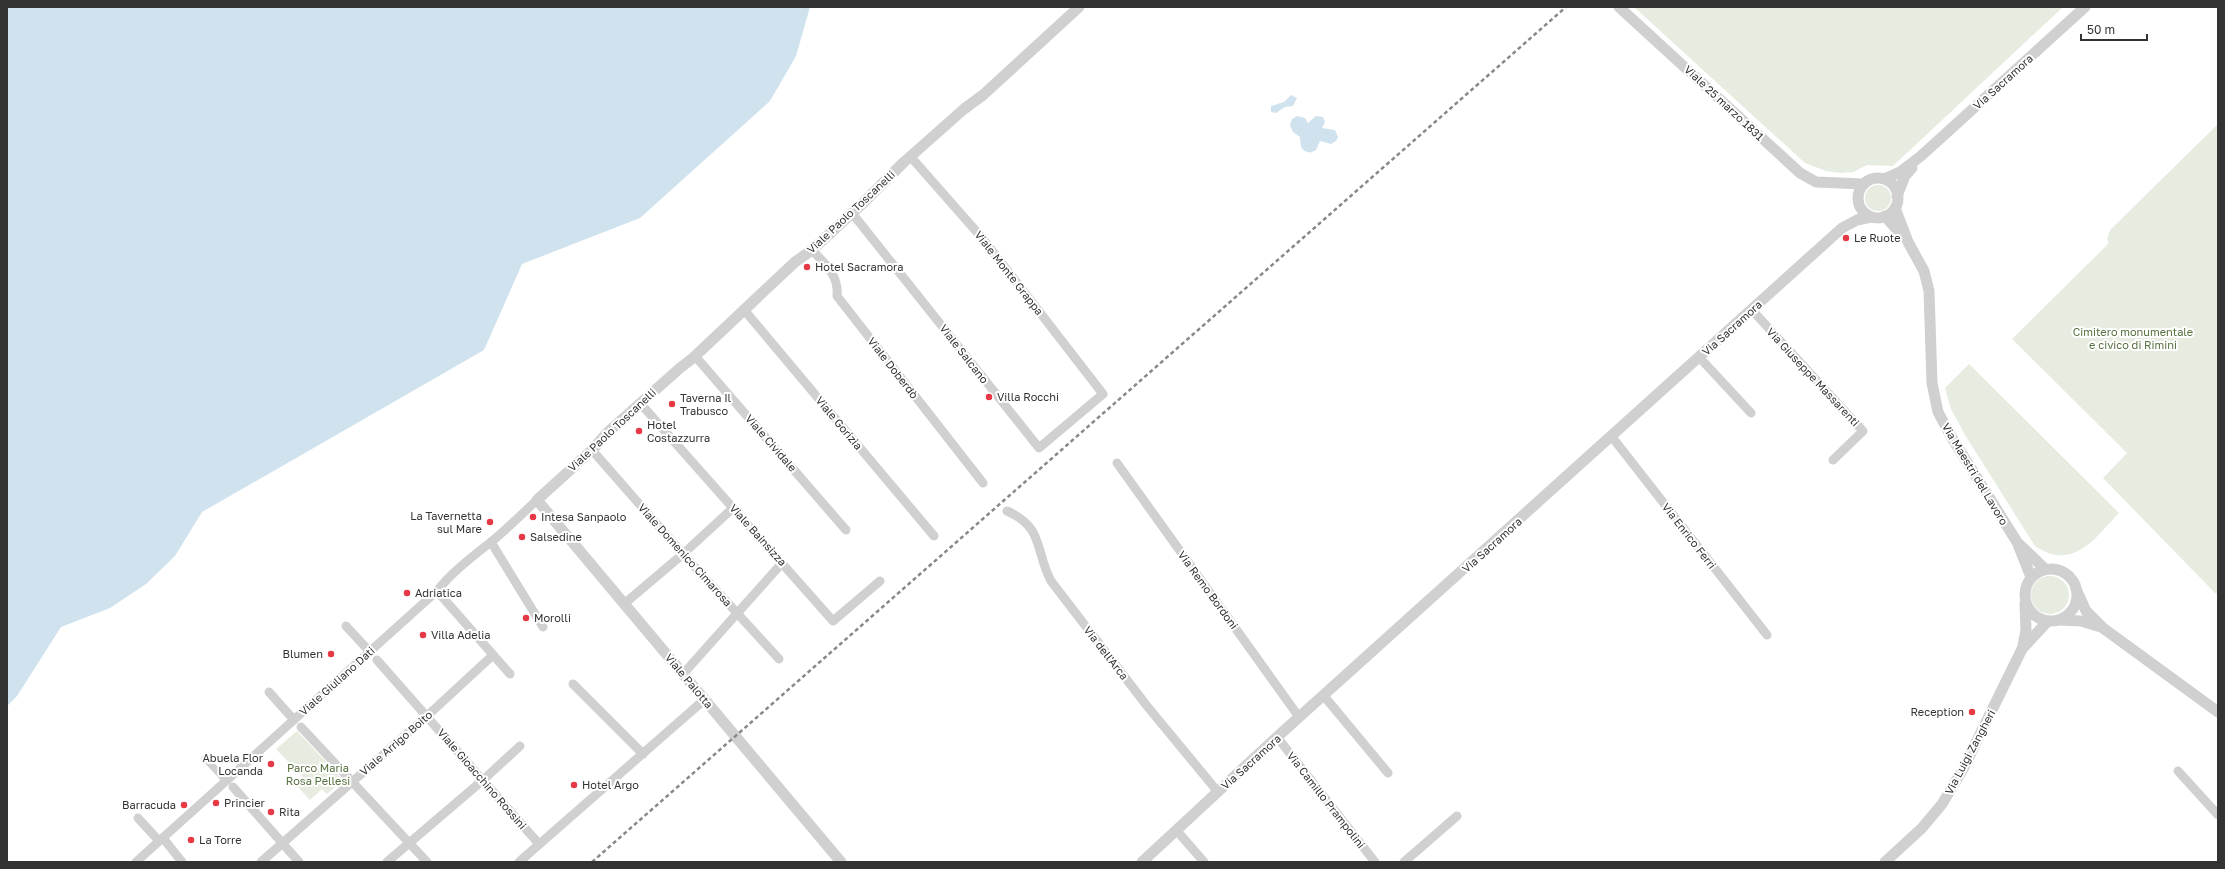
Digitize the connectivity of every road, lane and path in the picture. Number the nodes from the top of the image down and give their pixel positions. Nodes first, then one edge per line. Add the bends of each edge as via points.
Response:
1 (1079, 7) edge
2 (1619, 7) edge
3 (2085, 7) edge
4 (910, 156) junction
5 (1921, 156) junction
6 (1884, 179) junction
7 (1837, 183) junction
8 (1864, 184) junction
9 (1897, 196) junction
10 (1858, 200) junction
11 (1895, 208) junction
12 (852, 213) junction
13 (1885, 216) junction
14 (1871, 217) junction
15 (1842, 228) junction
16 (1908, 242) junction
17 (812, 250) junction
18 (1752, 310) junction
19 (745, 311) junction
20 (695, 356) junction
21 (1699, 357) junction
22 (1103, 394) joint
23 (640, 403) junction
24 (1751, 413) dead end
25 (1612, 437) junction
26 (592, 450) junction
27 (1833, 460) dead end
28 (1117, 463) dead end
29 (983, 483) dead end
30 (537, 500) junction
31 (733, 508) junction
32 (1007, 511) dead end
33 (846, 530) dead end
34 (934, 536) dead end
35 (491, 542) junction
36 (2017, 542) junction
37 (682, 554) junction
38 (782, 563) junction
39 (2045, 568) junction
40 (2030, 577) junction
41 (880, 581) dead end
42 (2076, 589) junction
43 (437, 591) junction
44 (2024, 601) junction
45 (624, 604) junction
46 (736, 613) junction
47 (2052, 621) junction
48 (346, 626) dead end
49 (543, 627) dead end
50 (2103, 628) junction
51 (1767, 635) dead end
52 (2022, 649) junction
53 (370, 652) junction
54 (493, 654) junction
55 (779, 659) dead end
56 (377, 660) dead end
57 (510, 674) dead end
58 (683, 674) junction
59 (573, 684) dead end
60 (269, 692) dead end
61 (1324, 696) junction
62 (704, 700) junction
63 (2218, 712) edge
64 (426, 717) junction
65 (1299, 717) junction
66 (298, 723) junction
67 (1277, 737) junction
68 (520, 746) dead end
69 (643, 754) junction
70 (206, 758) dead end
71 (2178, 771) dead end
72 (1388, 773) dead end
73 (483, 780) junction
74 (352, 781) junction
75 (230, 784) junction
76 (1218, 792) junction
77 (2218, 815) edge
78 (1457, 816) dead end
79 (138, 818) dead end
80 (1177, 830) junction
81 (161, 839) junction
82 (409, 842) junction
83 (282, 843) junction
84 (539, 844) junction
85 (136, 862) edge
86 (182, 862) edge
87 (260, 862) edge
88 (299, 862) edge
89 (387, 862) edge
90 (427, 862) edge
91 (519, 862) edge
92 (841, 862) edge
93 (1142, 862) edge
94 (1204, 862) edge
95 (1375, 862) edge
96 (1404, 862) edge
97 (1885, 862) edge

1 - 4 street, Viale Paolo Toscanelli via 983,96 964,109
2 - 7 street, Viale 25 marzo 1831 via 1800,173 1816,182
3 - 5 street, Via Sacramora
4 - 12 street, Viale Paolo Toscanelli
4 - 22 street, Viale Monte Grappa via 966,219
5 - 6 street, Via Sacramora via 1900,172
5 - 9 street, Via Sacramora via 1905,176
6 - 8 street via 1875,178
6 - 9 street via 1892,184
7 - 8 street, Viale 25 marzo 1831
7 - 10 street, Viale 25 marzo 1831
8 - 10 street
9 - 11 street
10 - 14 street via 1866,214
10 - 15 street, Via Sacramora
11 - 13 street
11 - 16 street, Via Maestri del Lavoro
12 - 17 street, Viale Paolo Toscanelli
12 - 22 street, Viale Salcano via 1039,448
13 - 14 street
13 - 16 street, Via Maestri del Lavoro
14 - 15 street, Via Sacramora via 1857,220
15 - 18 street, Via Sacramora
16 - 36 street, Via Maestri del Lavoro via 1924,272 1929,291 1932,383 1938,412
17 - 19 street, Viale Paolo Toscanelli via 795,262
17 - 29 street, Viale Doberdò via 834,273 838,288 837,296
18 - 21 street, Via Sacramora
18 - 27 street, Via Giuseppe Massarenti via 1863,431
19 - 20 street, Viale Paolo Toscanelli
19 - 34 street, Viale Gorizia
20 - 23 street, Viale Paolo Toscanelli
20 - 33 street, Viale Cividale
21 - 24 street
21 - 25 street, Via Sacramora
23 - 26 street, Viale Paolo Toscanelli
23 - 31 street, Viale Bainsizza
25 - 51 street, Via Enrico Ferri
25 - 61 street, Via Sacramora
26 - 30 street, Viale Paolo Toscanelli
26 - 37 street, Viale Domenico Cimarosa
28 - 65 street, Via Remo Bordoni
30 - 35 street, Viale Giuliano Dati
30 - 45 street, Viale Palotta
31 - 37 street
31 - 38 street, Viale Bainsizza
32 - 76 street, Via dell'Arca via 1016,514 1033,529 1044,567 1052,581 1147,706
35 - 43 street, Viale Giuliano Dati via 480,548
35 - 49 street
36 - 39 street, Via Maestri del Lavoro
36 - 40 street, Via Maestri del Lavoro
37 - 45 street
37 - 46 street, Viale Domenico Cimarosa
38 - 41 street, Viale Bainsizza via 832,621
38 - 46 street
39 - 40 street
39 - 42 street via 2057,569 2068,574
40 - 44 street via 2025,588
42 - 47 street via 2077,597 2072,611
42 - 50 street via 2086,612
43 - 53 street, Viale Giuliano Dati
43 - 54 street
44 - 47 street via 2033,615
44 - 52 street, Via Luigi Zangheri via 2026,630
45 - 58 street, Viale Palotta
46 - 55 street, Viale Domenico Cimarosa
46 - 58 street
47 - 50 street via 2082,621
47 - 52 street, Via Luigi Zangheri
48 - 53 street
50 - 63 street
52 - 97 street, Via Luigi Zangheri via 1963,769 1942,804 1922,828
53 - 66 street, Viale Giuliano Dati
54 - 57 street
54 - 64 street, Viale Arrigo Boito
56 - 64 street, Viale Gioacchino Rossini
58 - 62 street, Viale Palotta
59 - 69 street
60 - 66 street
61 - 65 street, Via Sacramora
61 - 72 street
62 - 69 street
62 - 92 street, Viale Palotta
64 - 73 street, Viale Gioacchino Rossini
64 - 74 street, Viale Arrigo Boito
65 - 67 street, Via Sacramora
66 - 74 street
66 - 75 street, Viale Giuliano Dati
67 - 76 street, Via Sacramora
67 - 95 street, Via Camillo Prampolini
68 - 73 street
69 - 84 street
70 - 75 street
71 - 77 street
73 - 82 street
73 - 84 street, Viale Gioacchino Rossini
74 - 82 street
74 - 83 street, Viale Arrigo Boito
75 - 81 street, Viale Giuliano Dati
75 - 83 street
76 - 80 street, Via Sacramora
78 - 96 street
79 - 81 street
80 - 93 street, Via Sacramora
80 - 94 street
81 - 85 street, Viale Giuliano Dati
81 - 86 street
82 - 89 street
82 - 90 street
83 - 87 street, Viale Arrigo Boito
83 - 88 street
84 - 91 street

